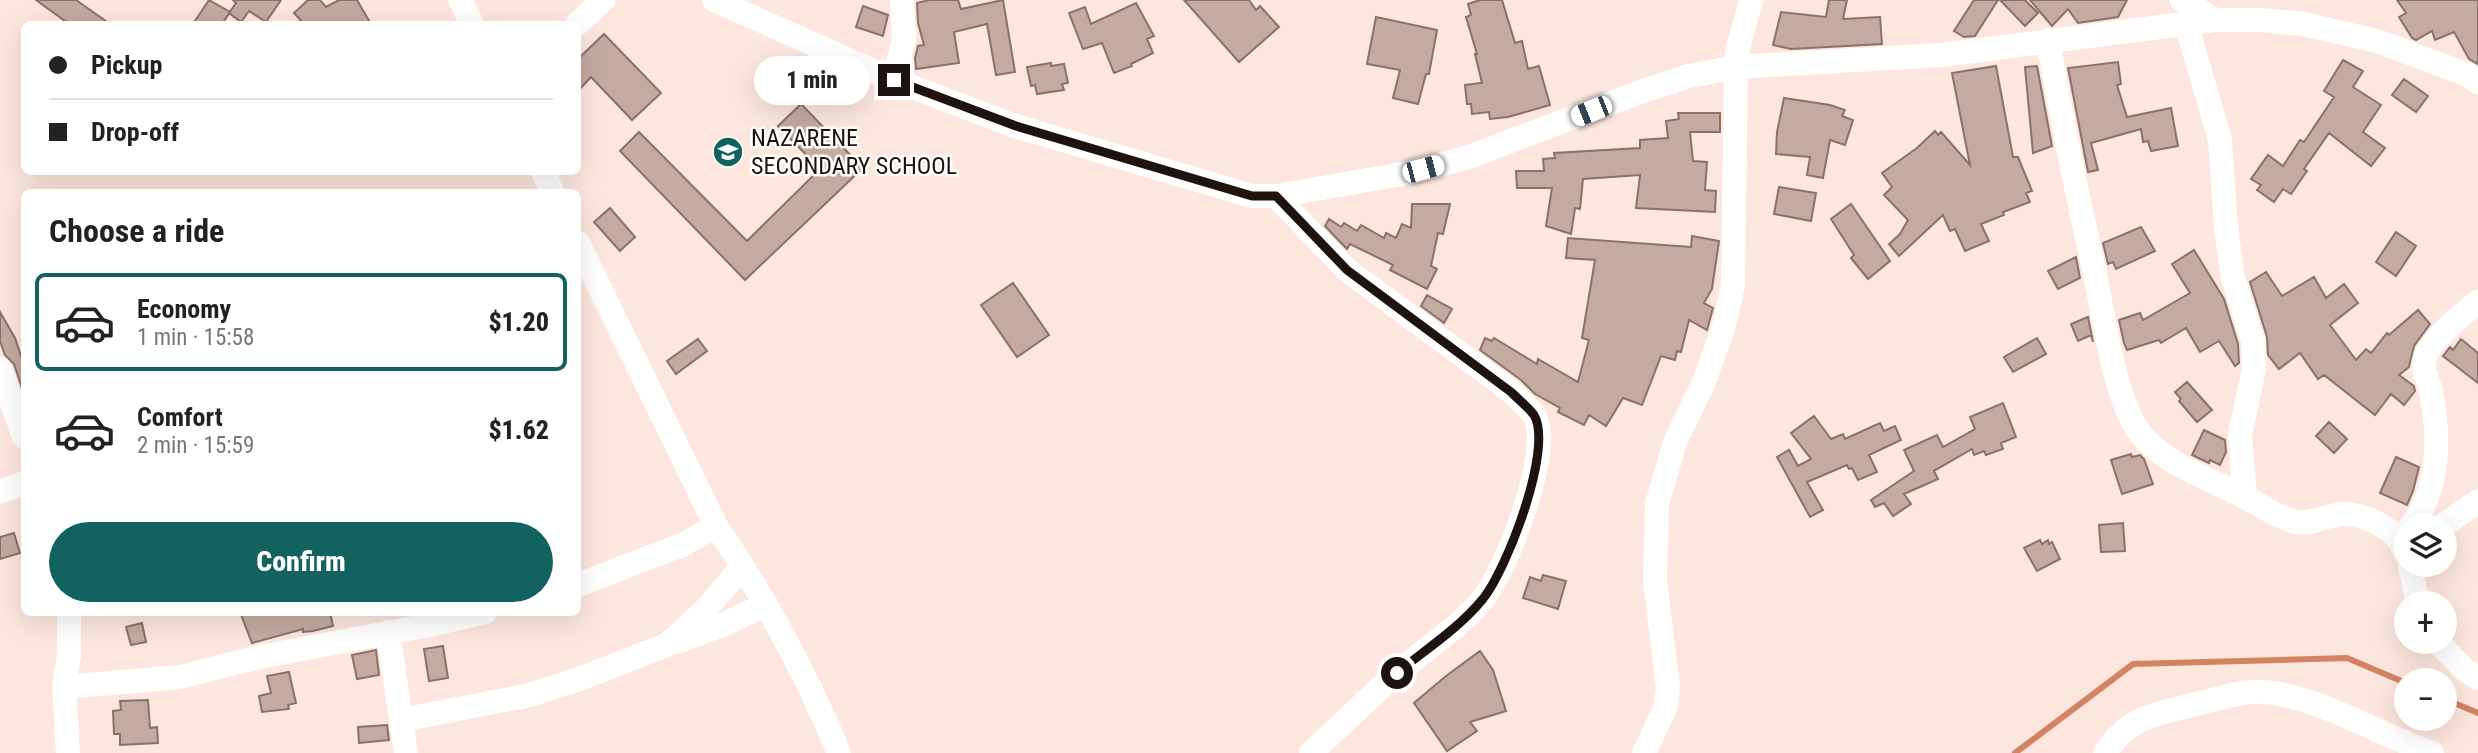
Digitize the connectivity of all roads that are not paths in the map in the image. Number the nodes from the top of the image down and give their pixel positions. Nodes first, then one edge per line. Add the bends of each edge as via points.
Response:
1 (460, 0) edge
2 (603, 0) edge
3 (714, 0) edge
4 (902, 0) edge
5 (1751, 0) edge
6 (2184, 12) edge
7 (470, 21) edge
8 (580, 21) edge
9 (2048, 40) junction
10 (1735, 67) junction
11 (2475, 75) edge
12 (894, 80) junction
13 (1276, 196) junction
14 (581, 249) edge
15 (2478, 301) edge
16 (0, 369) edge
17 (21, 428) edge
18 (21, 484) edge
19 (0, 492) edge
20 (2245, 497) junction
21 (2478, 501) edge
22 (2418, 514) edge
23 (2457, 516) edge
24 (716, 526) junction
25 (2394, 532) edge
26 (743, 566) junction
27 (581, 584) edge
28 (766, 604) junction
29 (69, 616) edge
30 (466, 616) edge
31 (388, 632) junction
32 (667, 645) junction
33 (2450, 654) edge
34 (2478, 678) edge
35 (64, 687) junction
36 (401, 720) junction
37 (68, 753) edge
38 (406, 753) edge
39 (839, 753) edge
40 (1311, 753) edge
41 (1644, 753) edge
42 (2105, 753) edge
43 (2432, 753) edge

1 - 7 street
2 - 8 street
3 - 12 street
4 - 12 street via 904,40
5 - 10 street
6 - 9 street
6 - 11 street via 2215,20 2303,24 2377,41
6 - 20 street via 2220,140 2233,278 2253,341 2254,369 2240,435
9 - 10 street via 1942,55
9 - 20 street via 2083,228 2129,415 2142,436 2162,454
10 - 13 street via 1640,92 1466,158
10 - 41 street via 1733,285 1724,326 1675,442 1657,504 1655,581 1668,687 1666,706
12 - 13 street via 1016,126 1252,196
13 - 40 street via 1347,270 1511,392 1535,416 1540,442 1533,484 1497,578 1484,598
14 - 24 street
15 - 22 street via 2424,360 2435,412 2435,466
16 - 17 street
18 - 19 street
20 - 25 street via 2299,523 2343,514
21 - 23 street
24 - 26 street
24 - 27 street via 682,545
26 - 28 street
26 - 32 street
28 - 32 street
28 - 39 street via 796,657
29 - 35 street
30 - 31 street
31 - 35 street via 180,677
31 - 36 street
32 - 36 street via 530,695
33 - 34 street
35 - 37 street
36 - 38 street
42 - 43 street via 2125,728 2148,715 2252,692 2296,697

